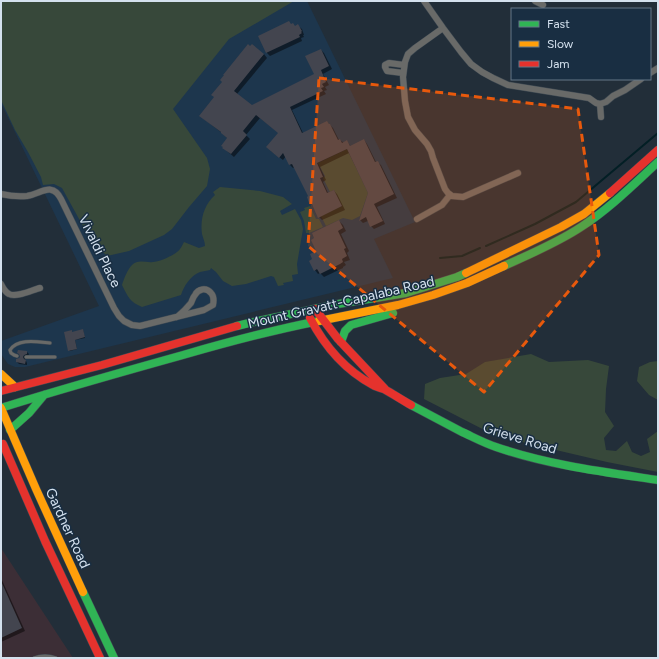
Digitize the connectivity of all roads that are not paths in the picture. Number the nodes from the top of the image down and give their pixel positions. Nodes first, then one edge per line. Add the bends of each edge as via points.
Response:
1 (424, 1) edge
2 (535, 1) edge
3 (543, 4) dead end
4 (443, 28) junction
5 (404, 65) junction
6 (403, 73) junction
7 (640, 80) edge
8 (600, 104) junction
9 (601, 117) dead end
10 (658, 150) edge
11 (658, 162) edge
12 (518, 173) dead end
13 (1, 194) edge
14 (450, 195) junction
15 (417, 219) dead end
16 (1, 284) edge
17 (40, 288) dead end
18 (414, 301) junction
19 (310, 309) junction
20 (177, 317) junction
21 (322, 320) junction
22 (312, 322) junction
23 (341, 342) junction
24 (50, 344) dead end
25 (16, 356) dead end
26 (26, 357) dead end
27 (55, 357) dead end
28 (1, 374) edge
29 (15, 387) junction
30 (385, 390) junction
31 (1, 391) edge
32 (44, 394) junction
33 (1, 408) edge
34 (10, 430) junction
35 (2, 445) edge
36 (658, 480) edge
37 (34, 658) edge
38 (56, 658) edge
39 (100, 658) edge
40 (114, 658) edge

1 - 4 street
2 - 3 street
4 - 5 street via 411,51
4 - 8 street via 471,64 493,78 508,85 589,98
5 - 6 street
5 - 6 street via 388,63 384,67 387,71
6 - 14 street via 408,117 431,151 446,191
7 - 8 street
8 - 9 street
10 - 19 main road, Mount Gravatt-Capalaba Road via 613,192 584,214 502,256 423,288
11 - 18 main road, Mount Gravatt-Capalaba Road via 603,211 568,235 483,277
12 - 14 street via 463,197
13 - 20 street, Vivaldi Place via 29,196 47,190 56,191 121,319 140,326
14 - 15 street via 440,207
16 - 17 street via 5,292 13,296
18 - 21 main road, Mount Gravatt-Capalaba Road
18 - 23 main road via 395,312 350,325
19 - 21 main road, Grieve Road
19 - 22 main road, Grieve Road
19 - 29 main road, Mount Gravatt-Capalaba Road via 249,323
20 - 20 street, Vivaldi Place via 191,303 199,290 205,289 212,294 214,300 211,306
21 - 22 main road, Mount Gravatt-Capalaba Road
21 - 23 main road, Grieve Road
22 - 30 main road, Grieve Road via 326,346 336,357 372,384
22 - 32 main road, Mount Gravatt-Capalaba Road via 226,343
23 - 30 main road, Grieve Road
24 - 25 lane via 20,342 10,350
26 - 27 lane
28 - 29 main road
29 - 31 main road, Mount Gravatt-Capalaba Road
30 - 36 main road, Grieve Road via 493,446 583,469
32 - 33 main road, Mount Gravatt-Capalaba Road
32 - 34 main road via 29,413
33 - 34 main road, Gardner Road
34 - 40 main road, Gardner Road
35 - 39 main road, Gardner Road
37 - 38 lane via 47,655

